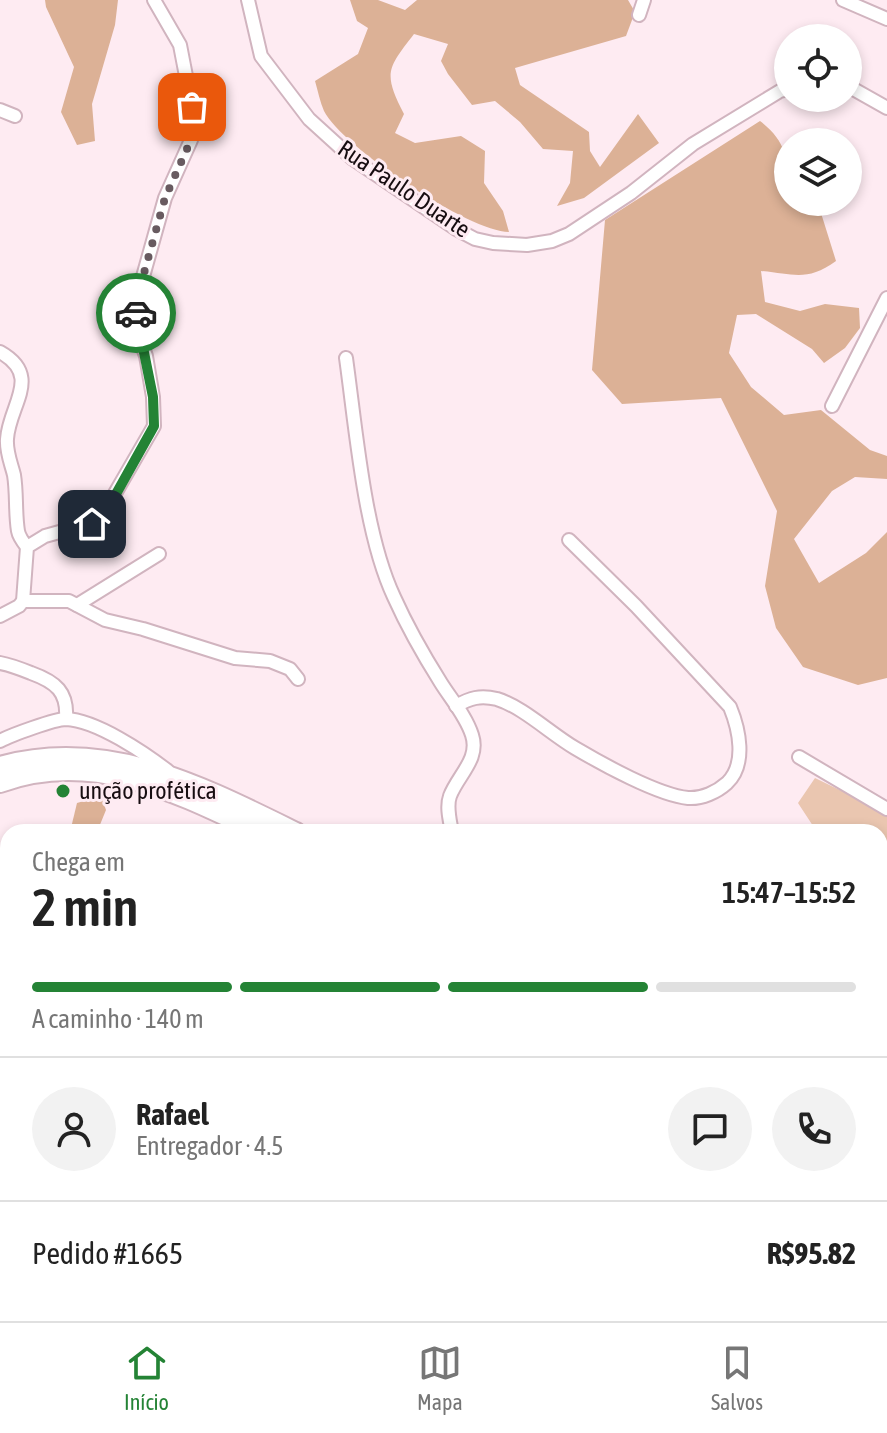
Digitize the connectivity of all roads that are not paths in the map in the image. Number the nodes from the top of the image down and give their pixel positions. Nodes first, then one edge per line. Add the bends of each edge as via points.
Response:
1 (154, 0) edge
2 (248, 0) edge
3 (644, 0) edge
4 (843, 0) edge
5 (639, 15) dead end
6 (887, 19) edge
7 (862, 94) edge
8 (774, 95) edge
9 (887, 108) edge
10 (0, 110) edge
11 (15, 116) dead end
12 (887, 298) edge
13 (0, 352) edge
14 (346, 358) dead end
15 (832, 406) dead end
16 (569, 540) dead end
17 (27, 547) junction
18 (159, 554) dead end
19 (23, 601) junction
20 (77, 605) junction
21 (0, 616) edge
22 (0, 663) edge
23 (298, 679) dead end
24 (456, 706) junction
25 (66, 719) junction
26 (0, 741) edge
27 (799, 757) dead end
28 (0, 766) edge
29 (173, 775) junction
30 (0, 783) edge
31 (887, 809) edge
32 (242, 824) edge
33 (279, 824) edge
34 (451, 824) edge

1 - 17 street via 180,45 192,107 191,140 165,198 137,298 154,420 99,521 45,536
2 - 8 street, Rua Paulo Duarte via 261,56 309,119 353,159 456,229 493,243 527,245 569,234 693,144
3 - 5 street
4 - 6 street
7 - 9 street
10 - 11 street
12 - 15 street
13 - 17 street via 19,369 22,380 6,442 18,532
14 - 24 street via 376,542 400,609
16 - 24 street via 730,707 738,727 734,777 720,790 699,797 663,792 576,749 500,700 474,697
17 - 19 street
18 - 20 street
19 - 20 street
19 - 21 street
20 - 23 street via 105,620 206,650 270,661 290,669
22 - 25 street via 55,684 67,703
24 - 34 street via 474,747 450,796
25 - 26 street
25 - 29 street via 129,743
27 - 31 street
28 - 29 highway via 76,755
29 - 33 highway
30 - 32 highway via 44,772 113,774 145,781

